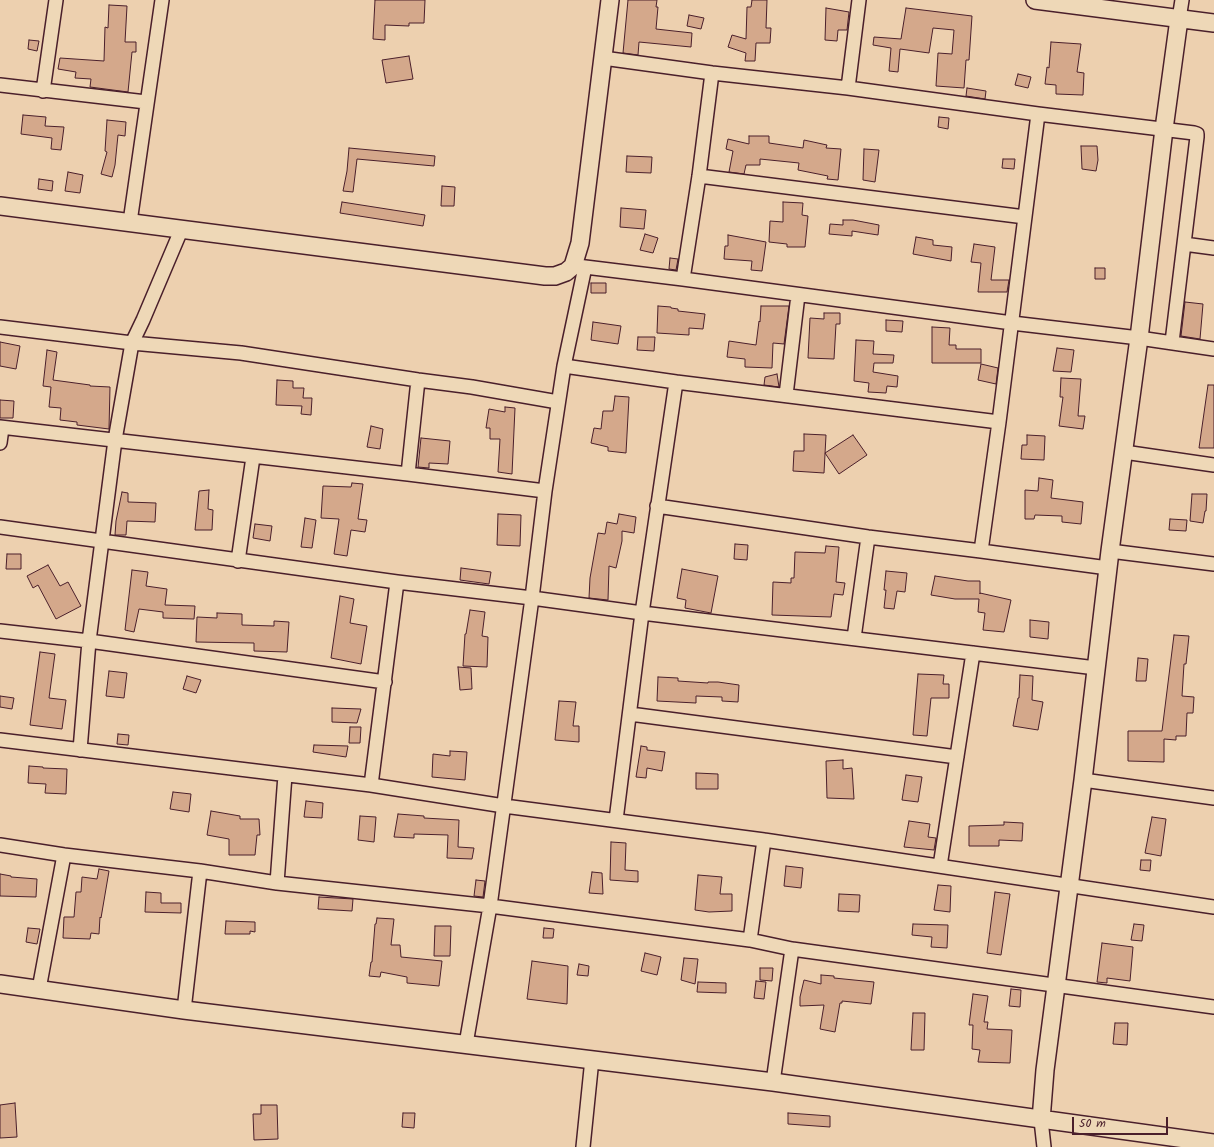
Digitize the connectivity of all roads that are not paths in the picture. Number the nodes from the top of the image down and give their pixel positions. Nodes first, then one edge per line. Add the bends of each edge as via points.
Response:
1 (56, 0) edge
2 (162, 0) edge
3 (610, 0) edge
4 (859, 0) edge
5 (1035, 0) edge
6 (1182, 0) edge
7 (1179, 19) junction
8 (1214, 23) edge
9 (603, 58) junction
10 (712, 73) junction
11 (0, 85) edge
12 (848, 88) junction
13 (43, 91) junction
14 (146, 102) junction
15 (1038, 114) junction
16 (1164, 129) junction
17 (699, 176) junction
18 (0, 206) edge
19 (1025, 217) junction
20 (130, 222) junction
21 (182, 228) junction
22 (1184, 244) junction
23 (1214, 248) edge
24 (579, 267) junction
25 (683, 279) junction
26 (798, 295) junction
27 (1012, 323) junction
28 (0, 327) edge
29 (1139, 338) junction
30 (1172, 342) junction
31 (132, 343) junction
32 (1214, 349) edge
33 (564, 366) junction
34 (418, 380) junction
35 (676, 382) junction
36 (786, 395) junction
37 (558, 402) junction
38 (999, 422) junction
39 (1, 428) edge
40 (115, 440) junction
41 (0, 443) edge
42 (1124, 452) junction
43 (253, 457) junction
44 (1214, 465) edge
45 (408, 474) junction
46 (545, 492) junction
47 (657, 506) junction
48 (0, 527) edge
49 (868, 537) junction
50 (103, 541) junction
51 (981, 550) junction
52 (1110, 550) junction
53 (238, 561) junction
54 (1214, 564) edge
55 (1108, 568) junction
56 (397, 582) junction
57 (532, 598) junction
58 (642, 613) junction
59 (0, 631) edge
60 (854, 638) junction
61 (89, 641) junction
62 (973, 654) junction
63 (1096, 668) junction
64 (385, 682) junction
65 (630, 714) junction
66 (0, 740) edge
67 (80, 750) junction
68 (957, 757) junction
69 (284, 775) junction
70 (1083, 780) junction
71 (372, 785) junction
72 (1214, 798) edge
73 (504, 806) junction
74 (616, 820) junction
75 (764, 840) junction
76 (0, 845) edge
77 (64, 855) junction
78 (940, 866) junction
79 (200, 871) junction
80 (277, 883) junction
81 (1070, 886) junction
82 (490, 906) junction
83 (1214, 907) edge
84 (750, 940) junction
85 (792, 949) junction
86 (0, 984) edge
87 (1057, 986) junction
88 (39, 989) junction
89 (1214, 1007) edge
90 (184, 1010) junction
91 (466, 1044) junction
92 (592, 1060) junction
93 (773, 1082) junction
94 (1041, 1120) junction
95 (1214, 1143) edge
96 (583, 1147) edge
97 (1044, 1147) edge

1 - 13 street
2 - 14 street
3 - 9 street
4 - 12 street
5 - 7 street
6 - 7 street
7 - 8 street
7 - 16 street
9 - 10 street
9 - 24 street
10 - 12 street
10 - 17 street
11 - 13 street
12 - 15 street
13 - 14 street
14 - 20 street
15 - 16 street
15 - 19 street
16 - 22 street via 1197,134
16 - 29 street
17 - 19 street
17 - 25 street
18 - 20 street
19 - 27 street
20 - 21 street
21 - 24 street via 544,276 555,276
21 - 31 street
22 - 23 street
22 - 30 street
24 - 25 street
24 - 33 street
25 - 26 street
26 - 27 street
26 - 36 street
27 - 29 street
27 - 38 street
28 - 31 street
29 - 30 street
29 - 42 street
30 - 32 street
31 - 34 street via 241,353
31 - 40 street
33 - 35 street
33 - 37 street
34 - 37 street
34 - 45 street
35 - 36 street
35 - 47 street
36 - 38 street
37 - 46 street
38 - 51 street
39 - 40 street
39 - 41 street
40 - 43 street
40 - 50 street
42 - 44 street
42 - 52 street
43 - 45 street
43 - 53 street
45 - 46 street
46 - 57 street
47 - 49 street
47 - 58 street
48 - 50 street
49 - 51 street
49 - 60 street
50 - 53 street
50 - 61 street
51 - 55 street
52 - 54 street
52 - 55 street
53 - 56 street
55 - 63 street
56 - 57 street
56 - 64 street
57 - 58 street
57 - 73 street
58 - 60 street
58 - 65 street
59 - 61 street
60 - 62 street
61 - 64 street
61 - 67 street
62 - 63 street
62 - 68 street
63 - 70 street
64 - 71 street
65 - 68 street
65 - 74 street
66 - 67 street
67 - 69 street
68 - 78 street
69 - 71 street
69 - 80 street
70 - 72 street
70 - 81 street
71 - 73 street
73 - 74 street
73 - 82 street
74 - 75 street
75 - 78 street
75 - 84 street
76 - 77 street
77 - 79 street
77 - 88 street
78 - 81 street
79 - 80 street
79 - 90 street
80 - 82 street
81 - 83 street
81 - 87 street
82 - 84 street
82 - 91 street
84 - 85 street
85 - 87 street
85 - 93 street
86 - 88 street
87 - 89 street
87 - 94 street
88 - 90 street
90 - 91 street
91 - 92 street
92 - 93 street
92 - 96 street
93 - 94 street
94 - 95 street
94 - 97 street

